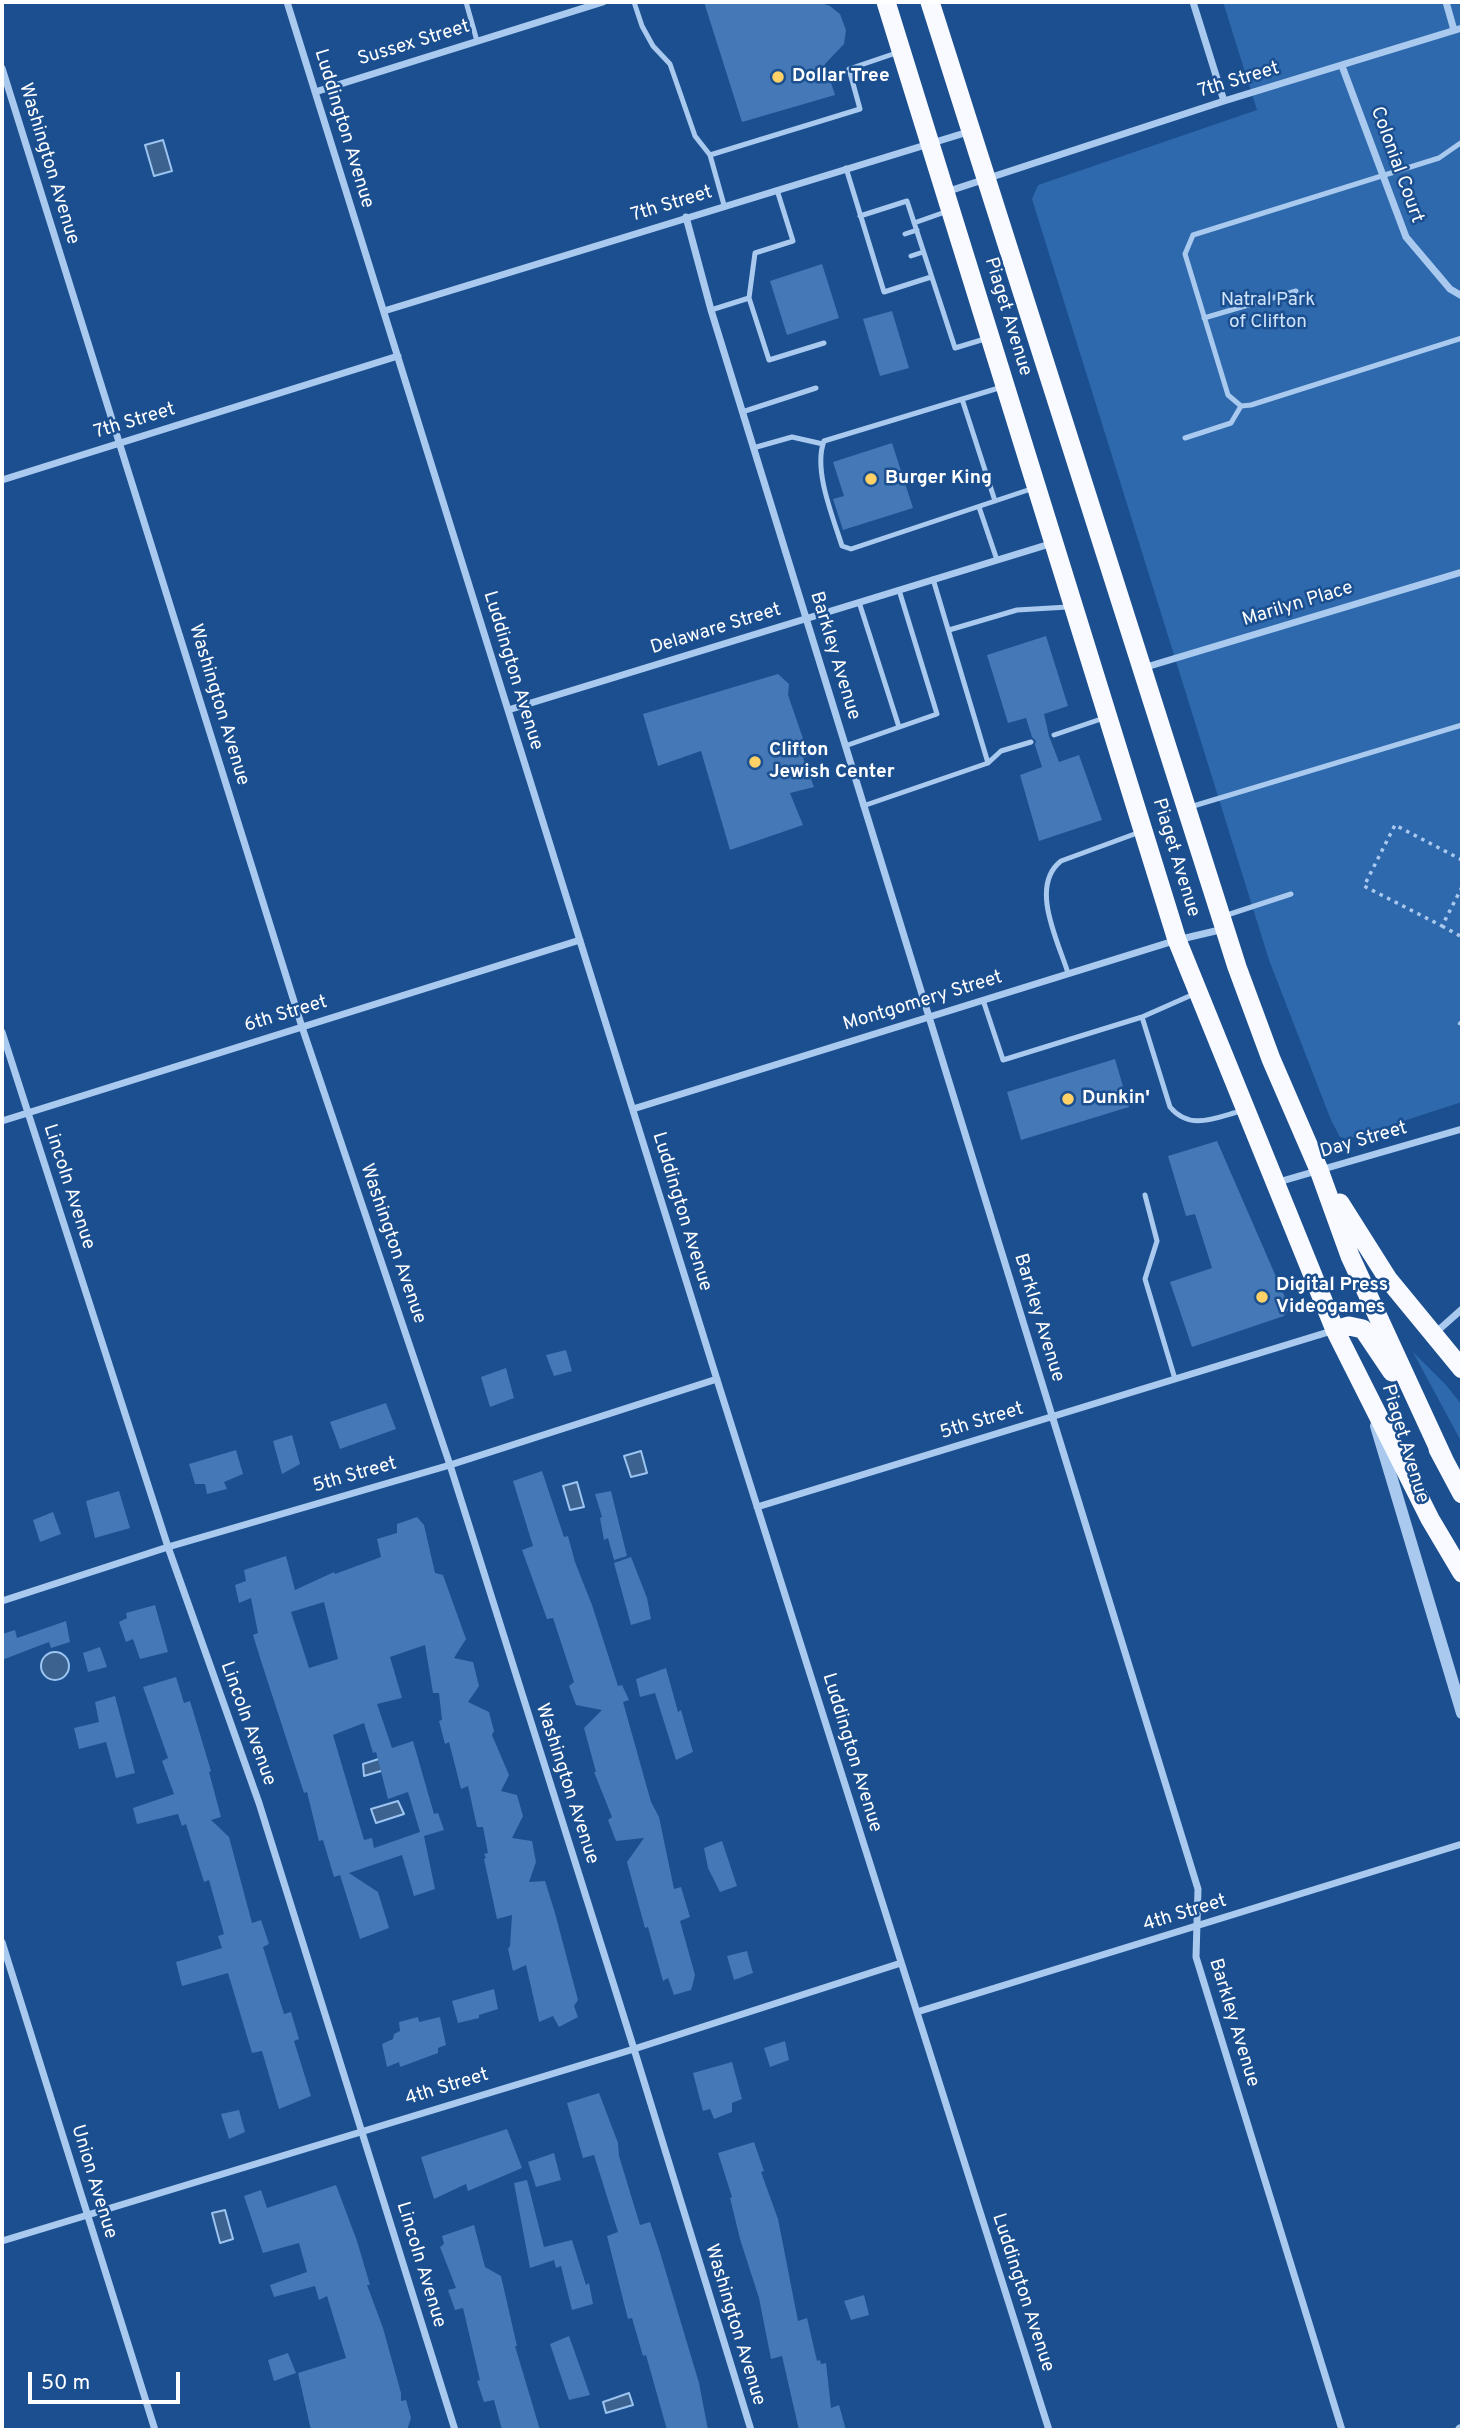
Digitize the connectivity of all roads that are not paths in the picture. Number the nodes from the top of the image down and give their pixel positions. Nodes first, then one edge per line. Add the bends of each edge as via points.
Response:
1 (286, 2) edge
2 (466, 2) edge
3 (603, 2) edge
4 (634, 2) edge
5 (886, 2) edge
6 (930, 2) edge
7 (1193, 2) edge
8 (1446, 2) edge
9 (1458, 29) edge
10 (477, 41) junction
11 (902, 51) junction
12 (1342, 66) junction
13 (2, 68) edge
14 (315, 92) junction
15 (1224, 101) junction
16 (971, 131) junction
17 (1462, 142) edge
18 (930, 143) junction
19 (710, 155) junction
20 (846, 168) junction
21 (1383, 175) junction
22 (986, 178) junction
23 (777, 189) junction
24 (948, 201) junction
25 (723, 205) junction
26 (860, 216) junction
27 (686, 217) junction
28 (914, 223) junction
29 (917, 230) junction
30 (905, 234) dead end
31 (877, 243) dead end
32 (869, 245) junction
33 (923, 252) junction
34 (911, 256) dead end
35 (883, 265) dead end
36 (876, 268) junction
37 (931, 277) junction
38 (1296, 291) dead end
39 (1462, 296) edge
40 (749, 298) junction
41 (711, 310) junction
42 (384, 311) junction
43 (1204, 318) junction
44 (990, 337) junction
45 (1462, 338) edge
46 (824, 343) dead end
47 (398, 356) junction
48 (1005, 386) junction
49 (816, 388) dead end
50 (962, 399) junction
51 (1241, 406) junction
52 (742, 412) junction
53 (1185, 438) dead end
54 (120, 443) junction
55 (823, 444) junction
56 (753, 448) junction
57 (2, 480) edge
58 (1037, 487) junction
59 (995, 501) junction
60 (979, 506) junction
61 (1054, 542) junction
62 (996, 560) junction
63 (1462, 572) edge
64 (933, 579) junction
65 (899, 590) junction
66 (859, 602) junction
67 (1074, 607) junction
68 (806, 619) junction
69 (949, 630) junction
70 (1143, 668) junction
71 (508, 710) junction
72 (1107, 717) junction
73 (1462, 726) edge
74 (899, 727) junction
75 (1054, 735) dead end
76 (1031, 742) dead end
77 (845, 746) junction
78 (988, 763) junction
79 (863, 806) junction
80 (1187, 808) junction
81 (1143, 831) junction
82 (1291, 894) dead end
83 (1222, 923) junction
84 (580, 940) junction
85 (1177, 940) junction
86 (1068, 973) junction
87 (1198, 992) junction
88 (983, 1000) junction
89 (929, 1017) junction
90 (1142, 1017) junction
91 (302, 1027) junction
92 (2, 1032) edge
93 (633, 1109) junction
94 (1245, 1110) junction
95 (27, 1113) junction
96 (2, 1121) edge
97 (1462, 1129) edge
98 (1319, 1170) junction
99 (1275, 1183) junction
100 (1144, 1195) dead end
101 (1462, 1309) edge
102 (1335, 1330) junction
103 (1434, 1334) junction
104 (1462, 1368) edge
105 (717, 1379) junction
106 (1175, 1379) junction
107 (1369, 1398) junction
108 (1052, 1417) junction
109 (1444, 1460) junction
110 (450, 1465) junction
111 (1462, 1494) edge
112 (757, 1507) junction
113 (168, 1547) junction
114 (1462, 1573) edge
115 (2, 1601) edge
116 (1462, 1713) edge
117 (1462, 1844) edge
118 (1197, 1927) junction
119 (2, 1942) edge
120 (901, 1963) junction
121 (917, 2012) junction
122 (634, 2049) junction
123 (362, 2130) junction
124 (87, 2216) junction
125 (2, 2241) edge
126 (155, 2430) edge
127 (455, 2430) edge
128 (751, 2430) edge
129 (1049, 2430) edge
130 (1342, 2430) edge

1 - 14 street, Luddington Avenue
2 - 10 lane
3 - 10 street, Sussex Street
4 - 19 lane via 653,46 670,64 695,136
5 - 11 highway, Piaget Avenue
6 - 16 highway, Piaget Avenue
7 - 15 street
8 - 9 street
9 - 12 street, 7th Street
10 - 14 street, Sussex Street
11 - 18 highway, Piaget Avenue
11 - 19 lane via 849,69 860,108
12 - 15 street, 7th Street
12 - 21 street, Colonial Court
13 - 54 street, Washington Avenue
14 - 42 street, Luddington Avenue
15 - 22 street, 7th Street
16 - 18 street, 7th Street
16 - 22 highway, Piaget Avenue
17 - 21 lane via 1439,158
18 - 20 street, 7th Street
18 - 24 highway, Piaget Avenue
19 - 25 lane
20 - 23 street, 7th Street
20 - 26 lane
21 - 39 street, Colonial Court via 1406,237 1450,289
21 - 43 lane via 1193,234 1185,254
22 - 24 street, 7th Street
22 - 70 highway, Piaget Avenue
23 - 25 street, 7th Street
23 - 40 lane via 793,241 755,253
24 - 28 lane
24 - 44 highway, Piaget Avenue
25 - 27 street, 7th Street
26 - 28 lane via 907,201
26 - 32 lane
27 - 41 street, Barkley Avenue
27 - 42 street, 7th Street
28 - 29 lane
29 - 30 lane
29 - 33 lane
31 - 32 lane
32 - 36 lane
33 - 34 lane
33 - 37 lane
35 - 36 lane
36 - 37 lane via 884,292
37 - 44 lane via 955,348
38 - 43 lane
40 - 41 lane
40 - 46 lane via 769,360
41 - 52 street, Barkley Avenue
42 - 47 street, Luddington Avenue
43 - 51 lane via 1228,395
44 - 48 highway, Piaget Avenue
45 - 51 lane
47 - 54 street, 7th Street
47 - 71 street, Luddington Avenue
48 - 50 lane
48 - 58 highway, Piaget Avenue
49 - 52 lane
50 - 55 lane
50 - 59 lane
51 - 53 lane via 1231,423
52 - 56 street, Barkley Avenue
54 - 57 street, 7th Street
54 - 91 street, Washington Avenue
55 - 56 lane via 792,437
55 - 60 lane via 820,466 842,546 852,549
56 - 68 street, Barkley Avenue
58 - 59 lane
58 - 61 highway, Piaget Avenue
59 - 60 lane
60 - 62 lane
61 - 62 street, Delaware Street
61 - 67 highway, Piaget Avenue
62 - 64 street, Delaware Street
63 - 70 street, Marilyn Place
64 - 65 street, Delaware Street
64 - 69 lane
65 - 66 street, Delaware Street
65 - 74 lane via 937,714
66 - 68 street, Delaware Street
66 - 74 lane
67 - 69 lane via 1017,610
67 - 72 highway, Piaget Avenue
68 - 71 street, Delaware Street
68 - 77 street, Barkley Avenue
69 - 78 lane
70 - 80 highway, Piaget Avenue
71 - 84 street, Luddington Avenue
72 - 75 lane
72 - 81 highway, Piaget Avenue
73 - 80 lane
74 - 77 lane
76 - 78 lane via 1001,751
77 - 79 street, Barkley Avenue
78 - 79 lane
79 - 89 street, Barkley Avenue
80 - 83 highway, Piaget Avenue
81 - 85 highway, Piaget Avenue
81 - 86 lane via 1061,861 1046,878 1044,897
82 - 83 lane
83 - 85 street, Montgomery Street
83 - 98 highway, Piaget Avenue via 1271,1059
84 - 91 street, 6th Street
84 - 93 street, Luddington Avenue
85 - 86 street, Montgomery Street
85 - 87 highway, Piaget Avenue
86 - 88 street, Montgomery Street
87 - 90 lane
87 - 94 highway, Piaget Avenue
88 - 89 street, Montgomery Street
88 - 90 lane via 1003,1060
89 - 93 street, Montgomery Street
89 - 108 street, Barkley Avenue
90 - 94 lane via 1170,1107 1177,1115 1200,1123
91 - 95 street, 6th Street
91 - 110 street, Washington Avenue
92 - 95 street, Lincoln Avenue
93 - 105 street, Luddington Avenue
94 - 99 highway, Piaget Avenue
95 - 96 street, 6th Street
95 - 113 street, Lincoln Avenue
97 - 98 street, Day Street
98 - 99 street, Day Street
98 - 103 highway via 1388,1279
98 - 109 highway, Piaget Avenue via 1350,1256
99 - 102 highway, Piaget Avenue
100 - 106 lane via 1157,1241 1145,1279
101 - 103 street
102 - 106 street, 5th Street
102 - 107 highway, Piaget Avenue
102 - 109 highway via 1363,1329
103 - 104 highway
105 - 110 street, 5th Street
105 - 112 street, Luddington Avenue
106 - 108 street, 5th Street
107 - 114 highway
107 - 116 street, Piaget Avenue
108 - 112 street, 5th Street
108 - 118 street, Barkley Avenue via 1198,1889
109 - 111 highway
110 - 113 street, 5th Street
110 - 122 street, Washington Avenue
112 - 120 street, Luddington Avenue
113 - 115 street, 5th Street
113 - 123 street, Lincoln Avenue via 259,1803
117 - 118 street, 4th Street
118 - 121 street, 4th Street
118 - 130 street, Barkley Avenue via 1196,1957
119 - 124 street, Union Avenue
120 - 121 street, Luddington Avenue
120 - 122 street, 4th Street
121 - 129 street, Luddington Avenue
122 - 123 street, 4th Street
122 - 128 street, Washington Avenue
123 - 124 street, 4th Street
123 - 127 street, Lincoln Avenue
124 - 125 street, 4th Street
124 - 126 street, Union Avenue

